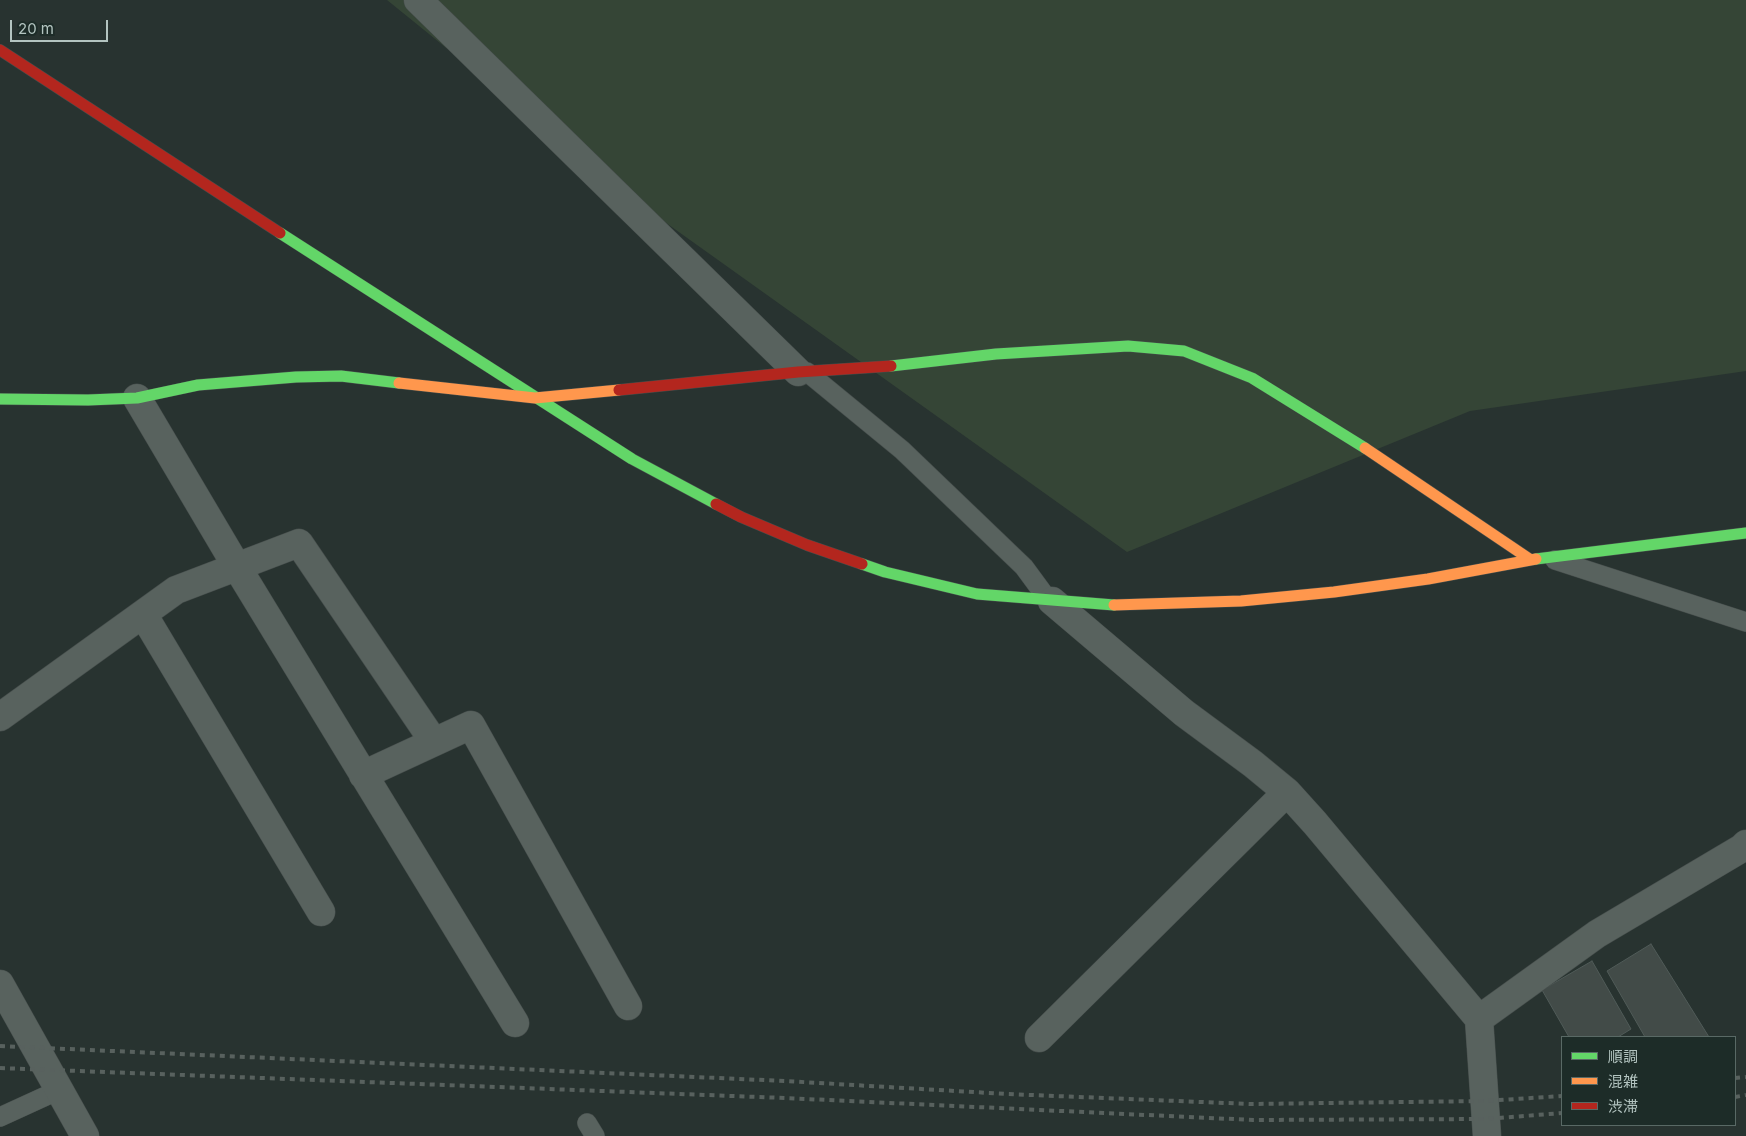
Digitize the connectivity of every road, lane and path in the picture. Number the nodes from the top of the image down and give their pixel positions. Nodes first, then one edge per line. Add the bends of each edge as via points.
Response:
1 (418, 0) edge
2 (0, 50) edge
3 (803, 372) junction
4 (137, 398) junction
5 (535, 398) junction
6 (0, 399) edge
7 (1746, 533) edge
8 (1540, 559) junction
9 (237, 567) junction
10 (1050, 601) junction
11 (143, 614) junction
12 (1746, 622) edge
13 (0, 717) edge
14 (434, 742) junction
15 (363, 775) junction
16 (1287, 792) junction
17 (1746, 844) edge
18 (321, 912) dead end
19 (0, 984) edge
20 (628, 1006) dead end
21 (1479, 1020) junction
22 (515, 1022) dead end
23 (1040, 1038) dead end
24 (58, 1090) junction
25 (0, 1117) edge
26 (85, 1136) edge
27 (1487, 1136) edge

1 - 3 street
2 - 5 street
3 - 5 street
3 - 8 street via 996,354 1128,346 1184,351 1252,378
3 - 10 lane via 902,450 1024,567
4 - 5 street via 198,385 341,376
4 - 6 street
4 - 9 street
5 - 10 street via 632,459 742,517 806,545 885,572 977,594
7 - 8 street
8 - 10 street via 1353,590 1241,601 1125,606
8 - 12 lane
9 - 11 street via 176,590
9 - 14 street via 299,543
9 - 15 street
10 - 16 street via 1184,713
11 - 13 street
11 - 18 street
14 - 15 street
14 - 20 street via 471,725
15 - 22 street
16 - 21 street
16 - 23 street
17 - 21 street via 1597,934
19 - 24 street
21 - 27 street
24 - 25 lane
24 - 26 street

